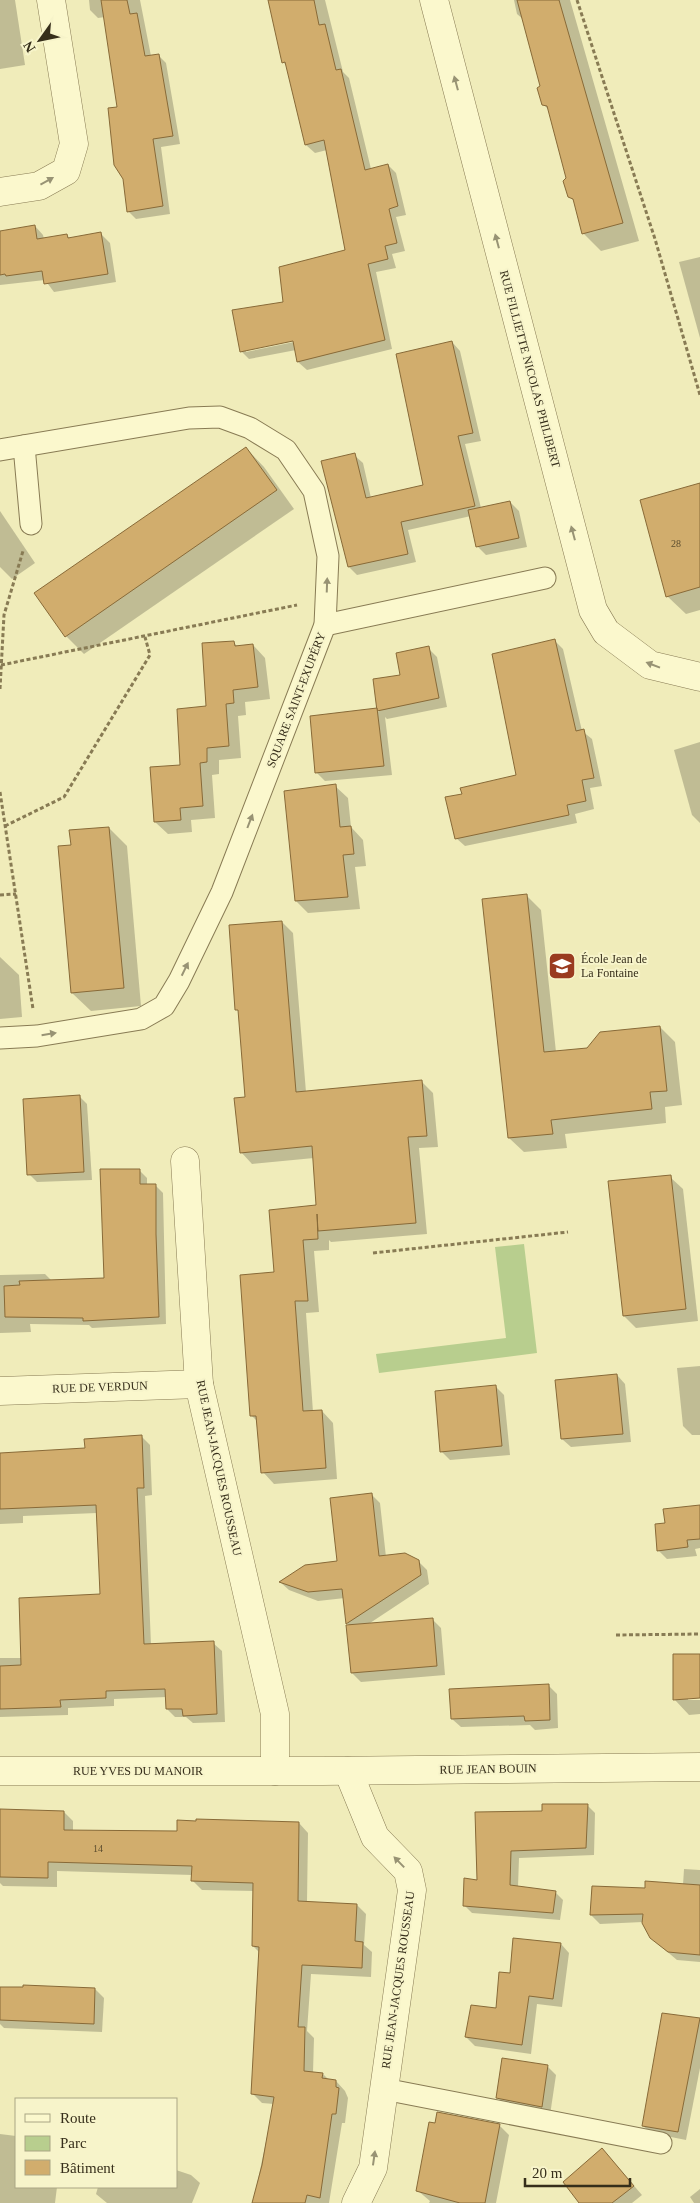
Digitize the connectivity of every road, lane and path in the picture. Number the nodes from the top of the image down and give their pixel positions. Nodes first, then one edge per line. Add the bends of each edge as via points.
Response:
1 (52, 0) edge
2 (434, 0) edge
3 (577, 0) edge
4 (0, 192) edge
5 (700, 395) edge
6 (24, 446) junction
7 (0, 450) edge
8 (31, 524) joint
9 (546, 578) dead end
10 (327, 599) junction
11 (4, 615) junction
12 (0, 617) edge
13 (325, 625) junction
14 (145, 637) junction
15 (1, 665) junction
16 (700, 677) edge
17 (0, 689) edge
18 (0, 792) edge
19 (6, 826) junction
20 (16, 894) junction
21 (0, 895) edge
22 (38, 1036) junction
23 (0, 1038) edge
24 (185, 1161) dead end
25 (568, 1232) dead end
26 (373, 1253) dead end
27 (199, 1384) junction
28 (0, 1391) edge
29 (700, 1634) edge
30 (616, 1635) dead end
31 (700, 1767) edge
32 (0, 1771) edge
33 (276, 1771) junction
34 (348, 1771) junction
35 (384, 2089) junction
36 (660, 2144) dead end
37 (356, 2203) edge

4 -> 1 street via 39,186 66,171 74,144
16 -> 2 street, RUE FILLIETTE NICOLAS PHILIBERT via 650,665 606,632 592,610
3 - 5 path via 652,230
6 - 7 lane, SQUARE SAINT-EXUPÉRY
6 - 8 lane
10 -> 6 lane, SQUARE SAINT-EXUPÉRY via 328,556 314,491 286,450 250,428 220,417 189,418
8 - 11 path
9 - 13 lane
10 - 13 lane, SQUARE SAINT-EXUPÉRY
10 - 14 path
11 - 12 path
11 - 15 path
22 -> 13 lane, SQUARE SAINT-EXUPÉRY via 141,1020 164,1006 222,892
14 - 15 path
14 - 19 path via 150,656 64,797
15 - 17 path
18 - 19 path
19 - 20 path
20 - 21 path
20 - 22 path
22 - 23 lane, SQUARE SAINT-EXUPÉRY
24 - 27 street, RUE JEAN-JACQUES ROUSSEAU
25 - 26 path
27 - 28 street, RUE DE VERDUN
27 - 33 street, RUE JEAN-JACQUES ROUSSEAU via 275,1714
29 - 30 path
31 - 34 street, RUE JEAN BOUIN
32 - 33 street, RUE YVES DU MANOIR
33 - 34 street, RUE JEAN BOUIN
35 -> 34 street, RUE JEAN-JACQUES ROUSSEAU via 412,1890 408,1871 375,1837
35 - 36 lane
37 -> 35 street, RUE JEAN-JACQUES ROUSSEAU via 373,2168

